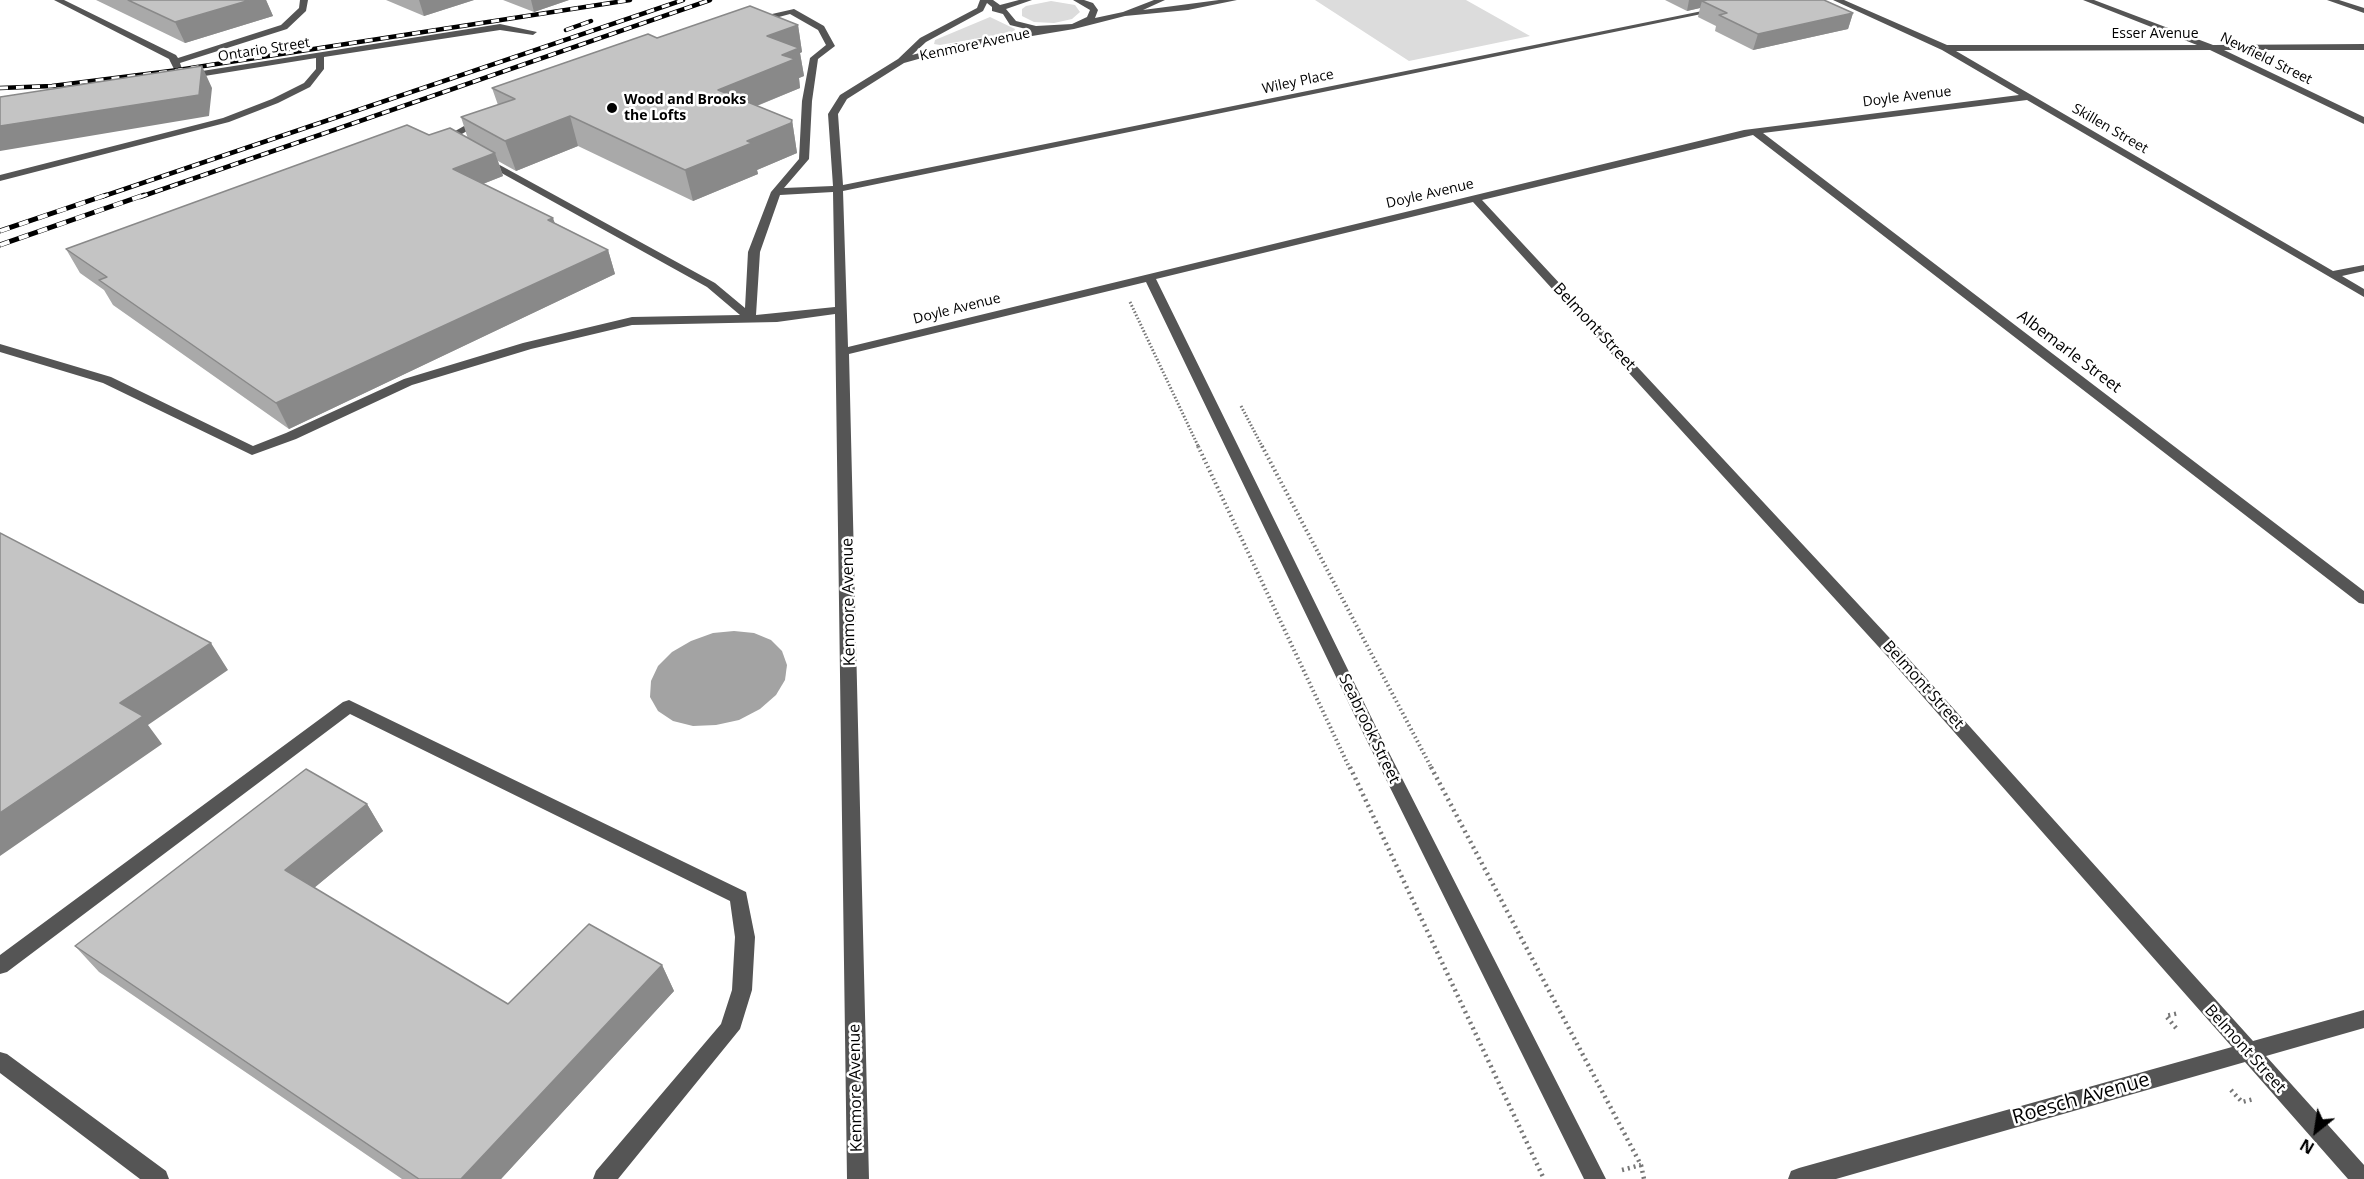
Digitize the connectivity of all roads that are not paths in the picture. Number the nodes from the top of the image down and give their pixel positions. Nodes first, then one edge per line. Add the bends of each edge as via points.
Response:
1 (58, 0) edge
2 (304, 0) edge
3 (1028, 0) edge
4 (1161, 0) edge
5 (1233, 0) edge
6 (1837, 0) edge
7 (2087, 0) edge
8 (2331, 0) edge
9 (1079, 1) edge
10 (1017, 4) junction
11 (981, 6) edge
12 (1729, 7) edge
13 (998, 8) junction
14 (2364, 11) edge
15 (1007, 13) junction
16 (1125, 14) junction
17 (747, 23) edge
18 (1082, 24) junction
19 (1050, 29) junction
20 (533, 32) dead end
21 (2211, 47) junction
22 (2364, 47) edge
23 (1946, 48) junction
24 (320, 55) junction
25 (901, 61) junction
26 (174, 62) junction
27 (2028, 97) junction
28 (493, 115) edge
29 (2364, 121) edge
30 (1755, 132) junction
31 (456, 145) edge
32 (477, 156) edge
33 (0, 178) edge
34 (838, 189) junction
35 (777, 192) junction
36 (1476, 199) junction
37 (2364, 268) edge
38 (2332, 275) junction
39 (1149, 277) junction
40 (2364, 294) edge
41 (841, 310) junction
42 (750, 318) junction
43 (0, 348) edge
44 (843, 352) junction
45 (2364, 599) edge
46 (0, 966) edge
47 (2364, 1019) edge
48 (2248, 1052) junction
49 (0, 1061) edge
50 (158, 1179) edge
51 (604, 1179) edge
52 (858, 1179) edge
53 (1595, 1179) edge
54 (1799, 1179) edge
55 (2362, 1179) edge

1 - 26 street via 173,57
2 - 26 street via 303,9 284,27
3 - 10 street
4 - 16 street
5 - 16 street
6 - 23 street, Skillen Street
7 - 21 street, Newfield Street
8 - 14 street
9 - 18 street via 1090,5 1094,14
10 - 13 street, Kenmore Avenue
10 - 15 street
11 - 13 street, Kenmore Avenue
11 - 13 street
11 - 25 street, Kenmore Avenue via 923,40
12 - 34 street, Wiley Place
13 - 15 street
15 - 19 street via 1013,23 1023,27
16 - 18 street
17 - 35 street via 791,11 821,28 831,46 814,58 804,159
18 - 19 street
19 - 25 street, Kenmore Avenue
20 - 24 street, Ontario Street via 500,27
21 - 22 street, Esser Avenue
21 - 23 street, Esser Avenue
21 - 29 street, Newfield Street
23 - 27 street, Skillen Street
24 - 26 street, Ontario Street via 178,78
24 - 33 street via 320,69 307,85 226,120
25 - 34 street, Kenmore Avenue via 843,97 833,114
27 - 30 street, Doyle Avenue
27 - 38 street, Skillen Street
28 - 31 street via 446,139
30 - 36 street, Doyle Avenue
30 - 45 street, Albemarle Street
32 - 42 street via 711,285
34 - 35 street, Wiley Place
34 - 41 street, Kenmore Avenue
35 - 42 street via 754,252
36 - 39 street, Doyle Avenue
36 - 48 street, Belmont Street via 1893,652
37 - 38 street
38 - 40 street, Skillen Street
39 - 44 street, Doyle Avenue
39 - 53 street, Seabrook Street via 1371,733
41 - 42 street
41 - 44 street, Kenmore Avenue
42 - 43 street via 632,321 527,346 408,382 252,451 107,380
44 - 52 street, Kenmore Avenue
46 - 51 street via 349,706 739,897 746,937 742,990 730,1029
47 - 48 street, Roesch Avenue
48 - 54 street, Roesch Avenue
48 - 55 street, Belmont Street
49 - 50 street

